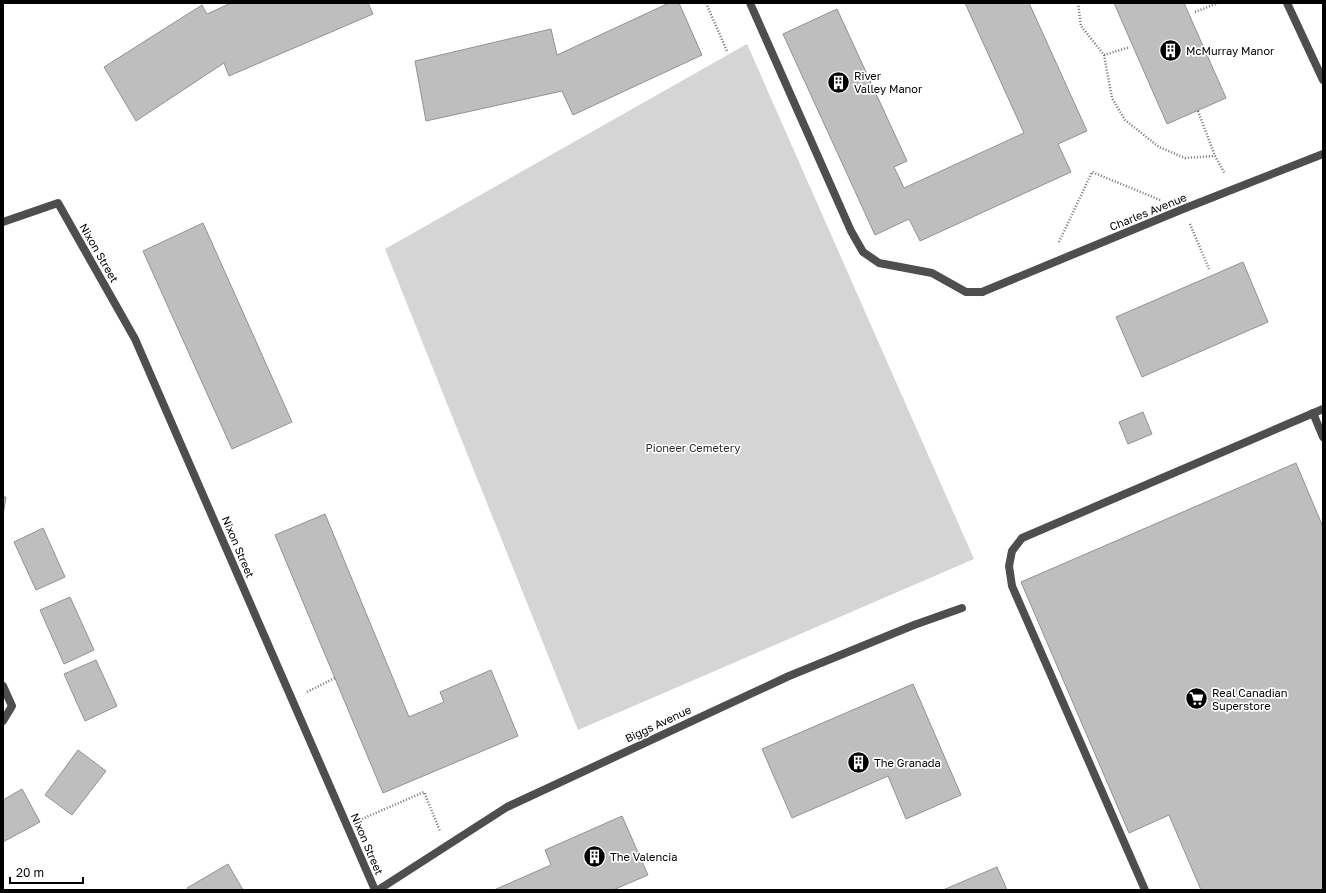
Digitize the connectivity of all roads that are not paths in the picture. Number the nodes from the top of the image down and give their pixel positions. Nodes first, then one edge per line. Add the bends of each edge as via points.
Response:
1 (750, 3) edge
2 (1287, 3) edge
3 (1323, 80) edge
4 (1323, 154) edge
5 (3, 222) edge
6 (1323, 409) edge
7 (1313, 413) junction
8 (1323, 437) edge
9 (962, 608) dead end
10 (3, 686) edge
11 (3, 721) edge
12 (376, 890) edge
13 (1145, 890) edge

1 - 4 street, Charles Avenue via 851,231 863,252 879,263 932,273 966,292 982,292
2 - 3 street
5 - 12 street, Nixon Street via 58,203 135,339
6 - 7 street
7 - 8 street
7 - 13 street via 1022,538 1012,551 1009,566 1012,586
9 - 12 street, Biggs Avenue via 788,676 507,807
10 - 11 street via 12,706

